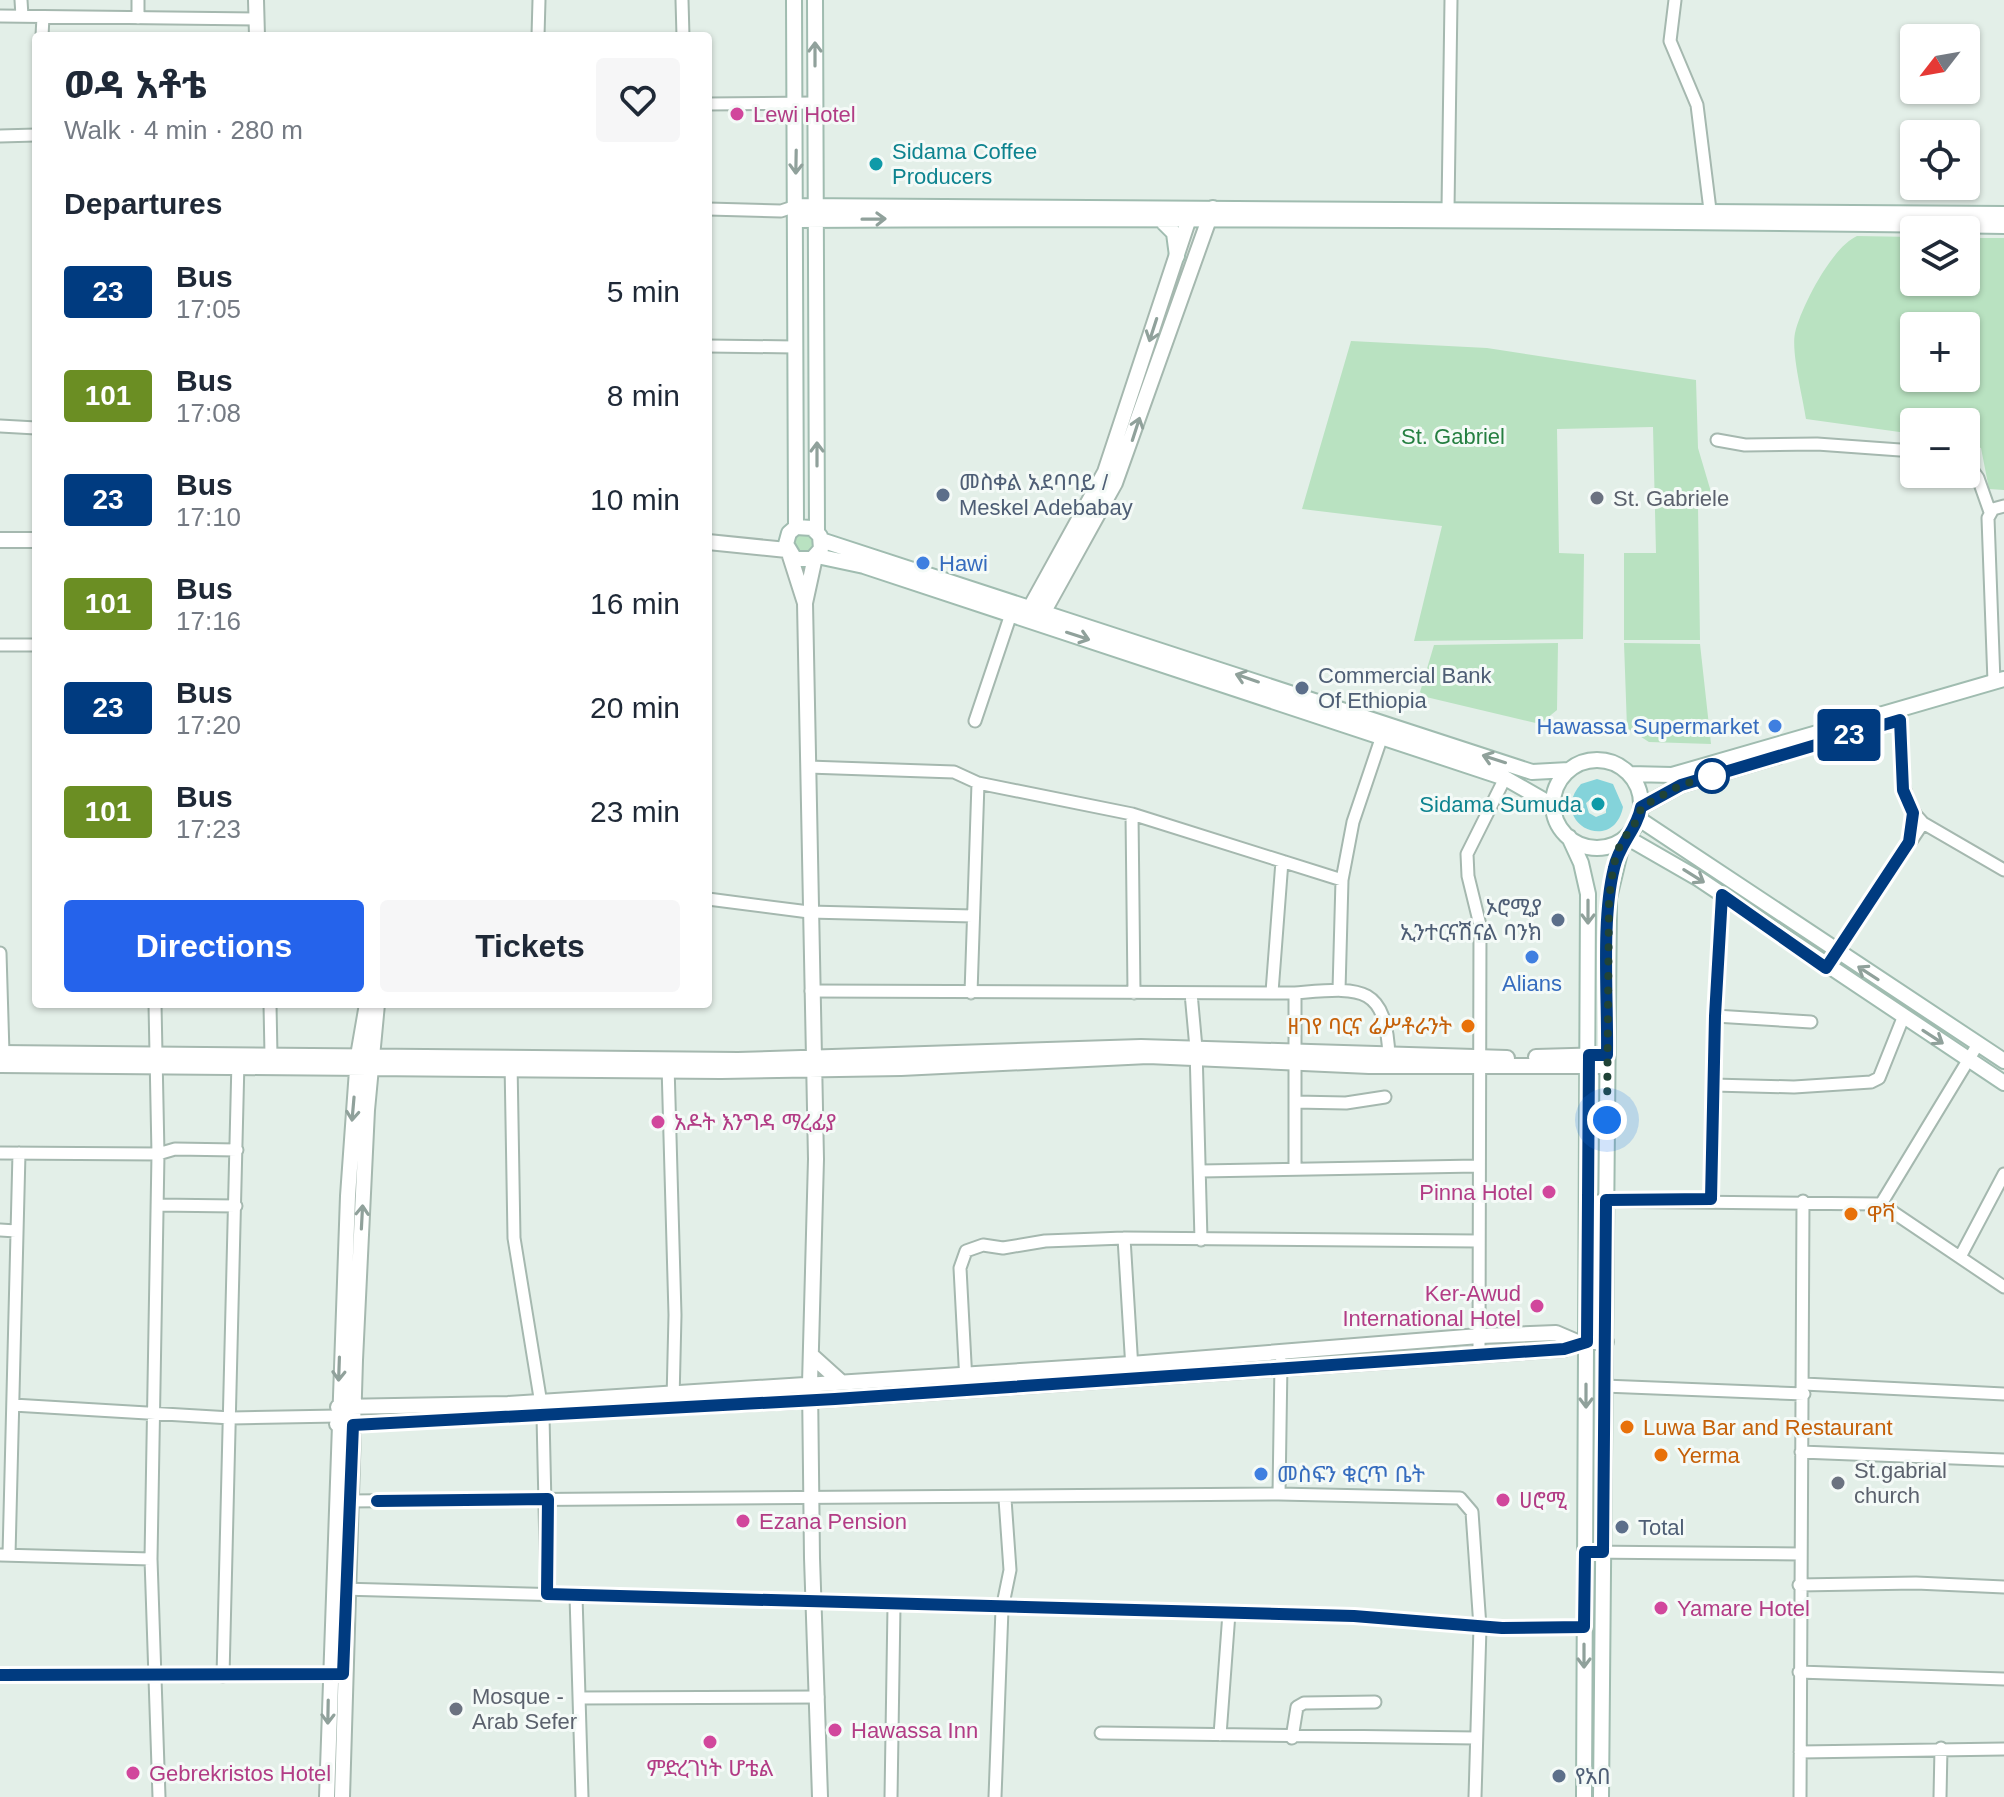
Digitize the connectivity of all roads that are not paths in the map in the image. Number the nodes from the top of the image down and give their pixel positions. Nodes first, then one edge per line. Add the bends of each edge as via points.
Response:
1 (21, 0) edge
2 (138, 0) edge
3 (256, 0) edge
4 (539, 0) edge
5 (682, 0) edge
6 (794, 0) edge
7 (815, 0) edge
8 (1451, 0) edge
9 (1675, 0) edge
10 (0, 16) edge
11 (22, 16) junction
12 (43, 17) junction
13 (138, 18) junction
14 (257, 19) junction
15 (42, 32) edge
16 (257, 32) edge
17 (538, 32) edge
18 (683, 32) edge
19 (797, 103) junction
20 (815, 103) junction
21 (712, 104) edge
22 (32, 135) edge
23 (0, 136) edge
24 (712, 209) edge
25 (1448, 209) junction
26 (1710, 210) junction
27 (815, 212) junction
28 (796, 213) junction
29 (1190, 213) junction
30 (1212, 214) junction
31 (2004, 214) edge
32 (1160, 219) junction
33 (2004, 226) edge
34 (1177, 256) junction
35 (712, 346) edge
36 (795, 347) junction
37 (0, 426) edge
38 (32, 428) edge
39 (1717, 440) dead end
40 (1900, 450) edge
41 (1980, 484) edge
42 (2004, 506) edge
43 (1990, 512) junction
44 (819, 536) junction
45 (0, 540) edge
46 (32, 540) edge
47 (712, 542) edge
48 (790, 542) junction
49 (816, 557) junction
50 (805, 603) junction
51 (1029, 614) junction
52 (0, 645) edge
53 (32, 645) edge
54 (2001, 684) edge
55 (1900, 720) junction
56 (975, 721) dead end
57 (1382, 736) junction
58 (808, 767) junction
59 (1569, 770) junction
60 (1630, 774) junction
61 (1505, 778) junction
62 (978, 783) junction
63 (1554, 806) junction
64 (1640, 813) junction
65 (1913, 813) junction
66 (1132, 814) junction
67 (1923, 823) junction
68 (1569, 837) junction
69 (1625, 839) junction
70 (1909, 842) junction
71 (1655, 852) junction
72 (1282, 861) junction
73 (1614, 867) junction
74 (2004, 870) edge
75 (1342, 880) junction
76 (1722, 895) junction
77 (712, 900) edge
78 (809, 912) junction
79 (973, 916) junction
80 (1836, 952) junction
81 (0, 953) edge
82 (1826, 968) junction
83 (1339, 990) junction
84 (811, 991) junction
85 (1272, 992) junction
86 (971, 993) junction
87 (1134, 993) junction
88 (1191, 993) junction
89 (1295, 993) junction
90 (155, 1008) edge
91 (270, 1008) edge
92 (367, 1008) edge
93 (376, 1008) edge
94 (1715, 1016) junction
95 (1903, 1018) junction
96 (1811, 1022) dead end
97 (1978, 1044) junction
98 (1196, 1053) junction
99 (271, 1055) junction
100 (1, 1057) edge
101 (1295, 1057) junction
102 (1389, 1057) junction
103 (157, 1060) junction
104 (238, 1060) junction
105 (1588, 1061) junction
106 (1607, 1061) junction
107 (1969, 1061) junction
108 (2004, 1061) edge
109 (364, 1062) junction
110 (511, 1062) junction
111 (1478, 1062) junction
112 (813, 1063) junction
113 (668, 1065) junction
114 (2004, 1083) edge
115 (1713, 1085) junction
116 (1385, 1097) dead end
117 (1295, 1102) junction
118 (237, 1150) junction
119 (0, 1153) edge
120 (19, 1153) junction
121 (158, 1154) junction
122 (1477, 1166) junction
123 (1295, 1168) junction
124 (1201, 1171) junction
125 (2004, 1174) edge
126 (1711, 1199) junction
127 (1606, 1200) junction
128 (1587, 1201) junction
129 (1803, 1201) junction
130 (1881, 1204) junction
131 (157, 1205) junction
132 (236, 1206) junction
133 (0, 1230) edge
134 (16, 1231) junction
135 (1124, 1238) junction
136 (1201, 1240) junction
137 (1478, 1241) junction
138 (1960, 1257) junction
139 (2004, 1287) edge
140 (1479, 1336) junction
141 (1582, 1342) junction
142 (1606, 1342) junction
143 (1479, 1352) junction
144 (811, 1359) junction
145 (1280, 1359) junction
146 (1132, 1371) junction
147 (966, 1381) junction
148 (841, 1382) junction
149 (810, 1384) junction
150 (785, 1385) junction
151 (1604, 1386) junction
152 (1804, 1389) junction
153 (672, 1393) junction
154 (2004, 1394) edge
155 (835, 1399) junction
156 (541, 1400) junction
157 (811, 1400) junction
158 (785, 1401) junction
159 (13, 1405) junction
160 (673, 1409) junction
161 (152, 1413) junction
162 (342, 1414) junction
163 (543, 1416) junction
164 (231, 1418) junction
165 (811, 1423) junction
166 (353, 1425) junction
167 (1801, 1452) junction
168 (2004, 1460) edge
169 (1279, 1494) junction
170 (548, 1499) junction
171 (1005, 1499) junction
172 (342, 1500) junction
173 (812, 1500) junction
174 (1585, 1552) junction
175 (1603, 1552) junction
176 (1801, 1554) junction
177 (4, 1555) edge
178 (151, 1559) junction
179 (1799, 1585) junction
180 (2004, 1587) edge
181 (339, 1588) junction
182 (547, 1594) junction
183 (576, 1596) junction
184 (814, 1602) junction
185 (894, 1606) junction
186 (1002, 1609) junction
187 (1229, 1613) junction
188 (1480, 1627) junction
189 (1584, 1627) junction
190 (1799, 1672) junction
191 (336, 1674) junction
192 (0, 1675) edge
193 (223, 1676) junction
194 (154, 1677) junction
195 (2004, 1679) edge
196 (818, 1697) junction
197 (580, 1698) junction
198 (1375, 1702) dead end
199 (1101, 1733) dead end
200 (1220, 1735) junction
201 (1292, 1738) junction
202 (1476, 1738) junction
203 (1941, 1748) junction
204 (2004, 1749) edge
205 (1800, 1752) junction
206 (159, 1797) edge
207 (327, 1797) edge
208 (342, 1797) edge
209 (582, 1797) edge
210 (820, 1797) edge
211 (891, 1797) edge
212 (995, 1797) edge
213 (1475, 1797) edge
214 (1584, 1797) edge
215 (1601, 1797) edge
216 (1800, 1797) edge
217 (1940, 1797) edge

1 - 11 street
2 - 13 street
3 - 14 main road
4 - 17 street
5 - 18 street
6 - 19 main road
20 -> 7 main road
8 - 25 street
9 - 26 street via 1670,41 1697,105
10 - 11 street
11 - 12 street
12 - 13 street
12 - 15 street
13 - 14 street
14 - 16 main road
19 - 20 street
19 - 21 street
19 -> 28 main road
20 - 27 main road
22 - 23 street
24 - 28 street
25 - 26 main road
25 - 30 main road
26 - 31 main road
27 - 28 main road
27 - 29 main road
27 -> 32 main road
44 -> 27 main road
28 - 36 main road
29 - 30 main road
29 - 32 main road
29 - 34 main road
30 - 33 main road
51 -> 30 main road via 1120,472
32 - 34 main road via 1174,233
34 -> 51 main road via 1105,472
35 - 36 street
36 - 48 main road
37 - 38 street
39 - 40 street
41 - 43 street
42 - 43 street
43 - 54 street
44 - 48 main road via 806,526
44 - 49 main road
44 - 51 main road
45 - 46 main road
47 - 48 main road
48 - 49 main road via 801,561
48 - 50 main road
49 - 50 main road
49 - 51 main road
50 - 58 main road
51 - 56 street
51 -> 57 main road
59 -> 51 main road via 1532,772
52 - 53 street
54 - 55 main road
54 - 60 main road via 1672,775
55 - 64 main road via 1681,785
55 - 65 street via 1903,790
57 - 61 main road
57 - 75 street via 1353,822
58 - 62 street via 942,770
58 - 78 main road
59 - 60 main road via 1600,760
59 - 63 main road via 1557,786
60 - 64 main road via 1639,789
61 - 63 main road
61 - 111 street via 1467,854 1480,925
62 - 66 street
62 - 79 street
63 - 68 main road
64 - 69 main road
64 - 80 main road
65 - 67 street
65 - 70 street
66 - 72 street
66 - 87 street
67 - 70 street
67 - 74 street
68 - 69 main road via 1591,848
68 -> 105 main road via 1588,894
69 - 71 main road
69 - 73 main road
70 - 80 street
71 - 73 main road via 1630,853
71 -> 76 main road
72 - 75 street
72 - 85 street
73 - 106 main road
75 - 83 street
76 - 82 main road
76 - 94 street
77 - 78 street
78 - 79 street
78 - 84 main road
79 - 86 street
80 - 82 street
97 -> 80 main road
81 - 100 street
82 - 95 main road
83 - 89 street
83 - 102 street via 1368,997 1383,1010
84 - 86 street
84 - 112 main road
85 - 88 street
85 - 89 street
86 - 87 street
87 - 88 street
88 - 98 street
89 - 101 street
90 - 103 street
91 - 99 street
92 - 109 main road
93 - 109 main road
94 - 96 street
94 - 115 street
95 -> 107 main road
95 - 115 street via 1879,1078 1871,1082
97 - 107 street
97 - 108 main road
98 - 101 main road
98 - 112 main road via 1096,1048
98 - 124 street
99 - 104 main road
99 - 109 main road
100 - 103 main road
101 - 102 main road
101 - 111 main road
101 - 117 street
102 - 111 main road
103 - 104 main road
103 - 121 street
104 - 109 main road
104 - 118 street
105 - 106 main road
105 - 111 main road
105 - 128 main road
106 - 127 main road
107 - 114 main road
107 - 130 street
109 - 110 main road
109 - 162 main road
110 - 113 main road
110 - 156 street via 514,1238
111 - 122 street
112 - 113 main road
112 - 144 main road
113 - 153 street
115 - 126 street
116 - 117 street
117 - 123 street
118 - 121 street via 175,1149
118 - 132 street
119 - 120 street
120 - 121 street
120 - 134 street
121 - 131 street
122 - 123 street
122 - 137 street
123 - 124 street
124 - 136 street
125 - 138 street
126 - 127 street
126 - 129 street
127 - 128 street
127 - 142 main road
128 - 141 main road
129 - 130 street
129 - 152 street
130 - 138 street
131 - 132 street
131 - 161 street
132 - 164 street
133 - 134 street
134 - 159 street
135 - 136 street
135 - 146 street
135 - 147 street via 1011,1248 983,1245 966,1251 960,1268
136 - 137 street
137 - 140 street
138 - 139 street
140 - 141 main road via 1556,1333
140 - 143 street
140 - 145 main road
141 - 142 main road
141 - 143 main road via 1564,1349
141 -> 174 main road
142 - 151 main road
143 - 145 main road
144 - 148 main road
144 - 149 main road
144 - 150 main road
145 - 146 main road
145 - 169 street
146 - 147 main road
147 - 148 main road
147 - 155 main road
148 - 149 main road
149 - 150 main road
149 - 157 main road
150 - 153 main road
151 - 152 street
151 - 175 main road
152 - 154 street
152 - 167 street
153 - 156 main road
153 - 160 street
155 - 157 main road
155 - 165 main road
156 - 162 main road
156 - 163 street
157 - 158 main road
157 - 165 main road
158 - 160 main road
158 - 165 main road
159 - 161 street
159 - 177 street
160 - 163 main road
161 - 164 street
161 - 178 street
162 - 164 street
162 - 166 main road
162 - 172 main road
163 - 166 main road
163 - 170 street
164 - 193 street
165 - 173 main road
166 - 172 main road
167 - 168 street
167 - 176 street
169 - 171 street
169 - 188 street via 1460,1498 1472,1512
170 - 172 street
170 - 173 street
170 - 182 street
171 - 173 street
171 - 186 street via 1010,1570
172 - 181 main road
173 - 184 main road
174 - 175 street
174 - 189 main road
175 - 176 street
175 - 215 main road
176 - 179 street
177 - 178 street
178 - 194 street
179 - 180 street
179 - 190 street
181 - 182 street
181 - 191 main road
182 - 183 street
183 - 184 street
183 - 197 street
184 - 185 street
184 - 196 main road
185 - 186 street
185 - 211 street
186 - 187 street
186 - 212 street
187 - 188 street
187 - 200 street
188 - 189 street
188 - 202 street
189 -> 214 main road
190 - 195 street
190 - 205 street
191 - 193 street
191 -> 207 main road
191 - 208 main road
192 - 194 street
193 - 194 street
194 - 206 street
196 - 197 street
196 - 210 main road
197 - 209 street
198 - 201 street via 1304,1703 1297,1707
199 - 200 street
200 - 201 street
201 - 202 street
202 - 213 street
203 - 204 street
203 - 205 street
203 - 217 street
205 - 216 street

